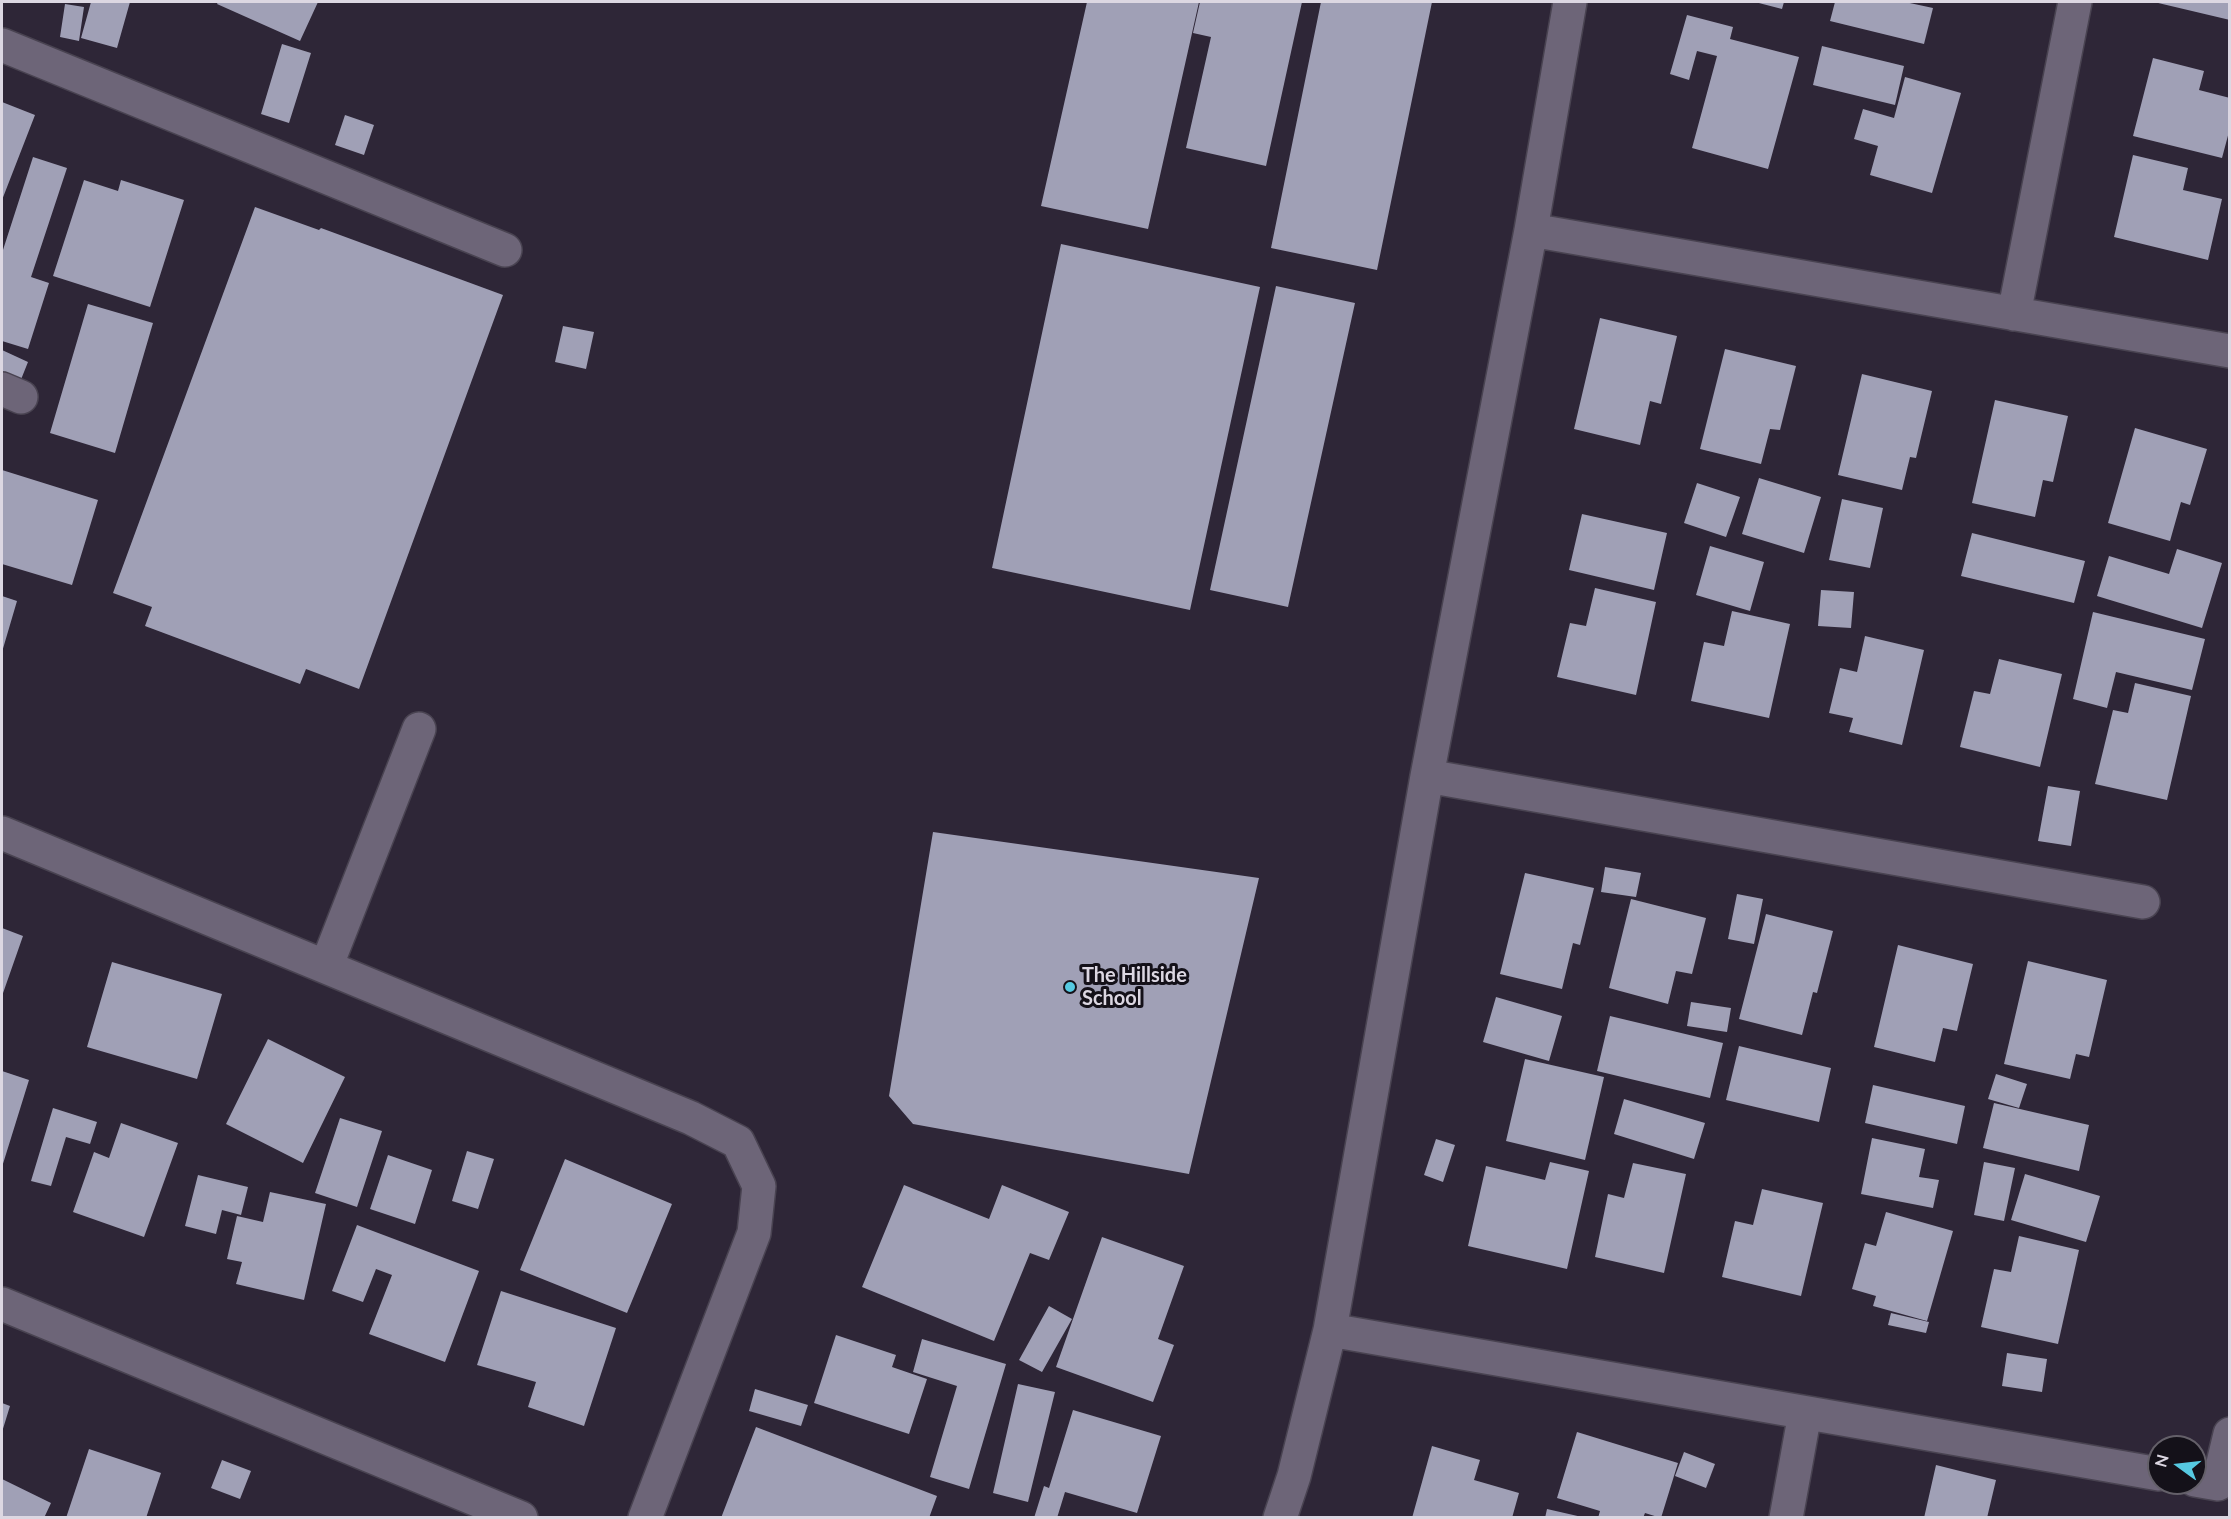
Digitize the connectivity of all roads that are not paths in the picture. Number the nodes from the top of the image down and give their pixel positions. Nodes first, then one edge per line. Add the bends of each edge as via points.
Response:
1 (1570, 2) edge
2 (2075, 2) edge
3 (2, 45) edge
4 (1531, 230) junction
5 (505, 250) dead end
6 (2014, 314) junction
7 (2229, 351) edge
8 (419, 729) dead end
9 (1427, 776) junction
10 (2, 833) edge
11 (2143, 902) dead end
12 (326, 967) junction
13 (2, 1304) edge
14 (1330, 1330) junction
15 (1805, 1413) junction
16 (2229, 1434) edge
17 (2147, 1472) edge
18 (2207, 1482) edge
19 (520, 1518) edge
20 (645, 1518) edge
21 (1280, 1518) edge
22 (1786, 1518) edge

1 - 4 street
2 - 6 street
3 - 5 street
4 - 6 street
4 - 9 street
6 - 7 street
8 - 12 street
9 - 11 street
9 - 14 street
10 - 12 street
12 - 20 street via 691,1118 738,1142 759,1186 754,1233
13 - 19 street
14 - 15 street
14 - 21 street
15 - 17 street
15 - 22 street
16 - 18 street via 2218,1484

